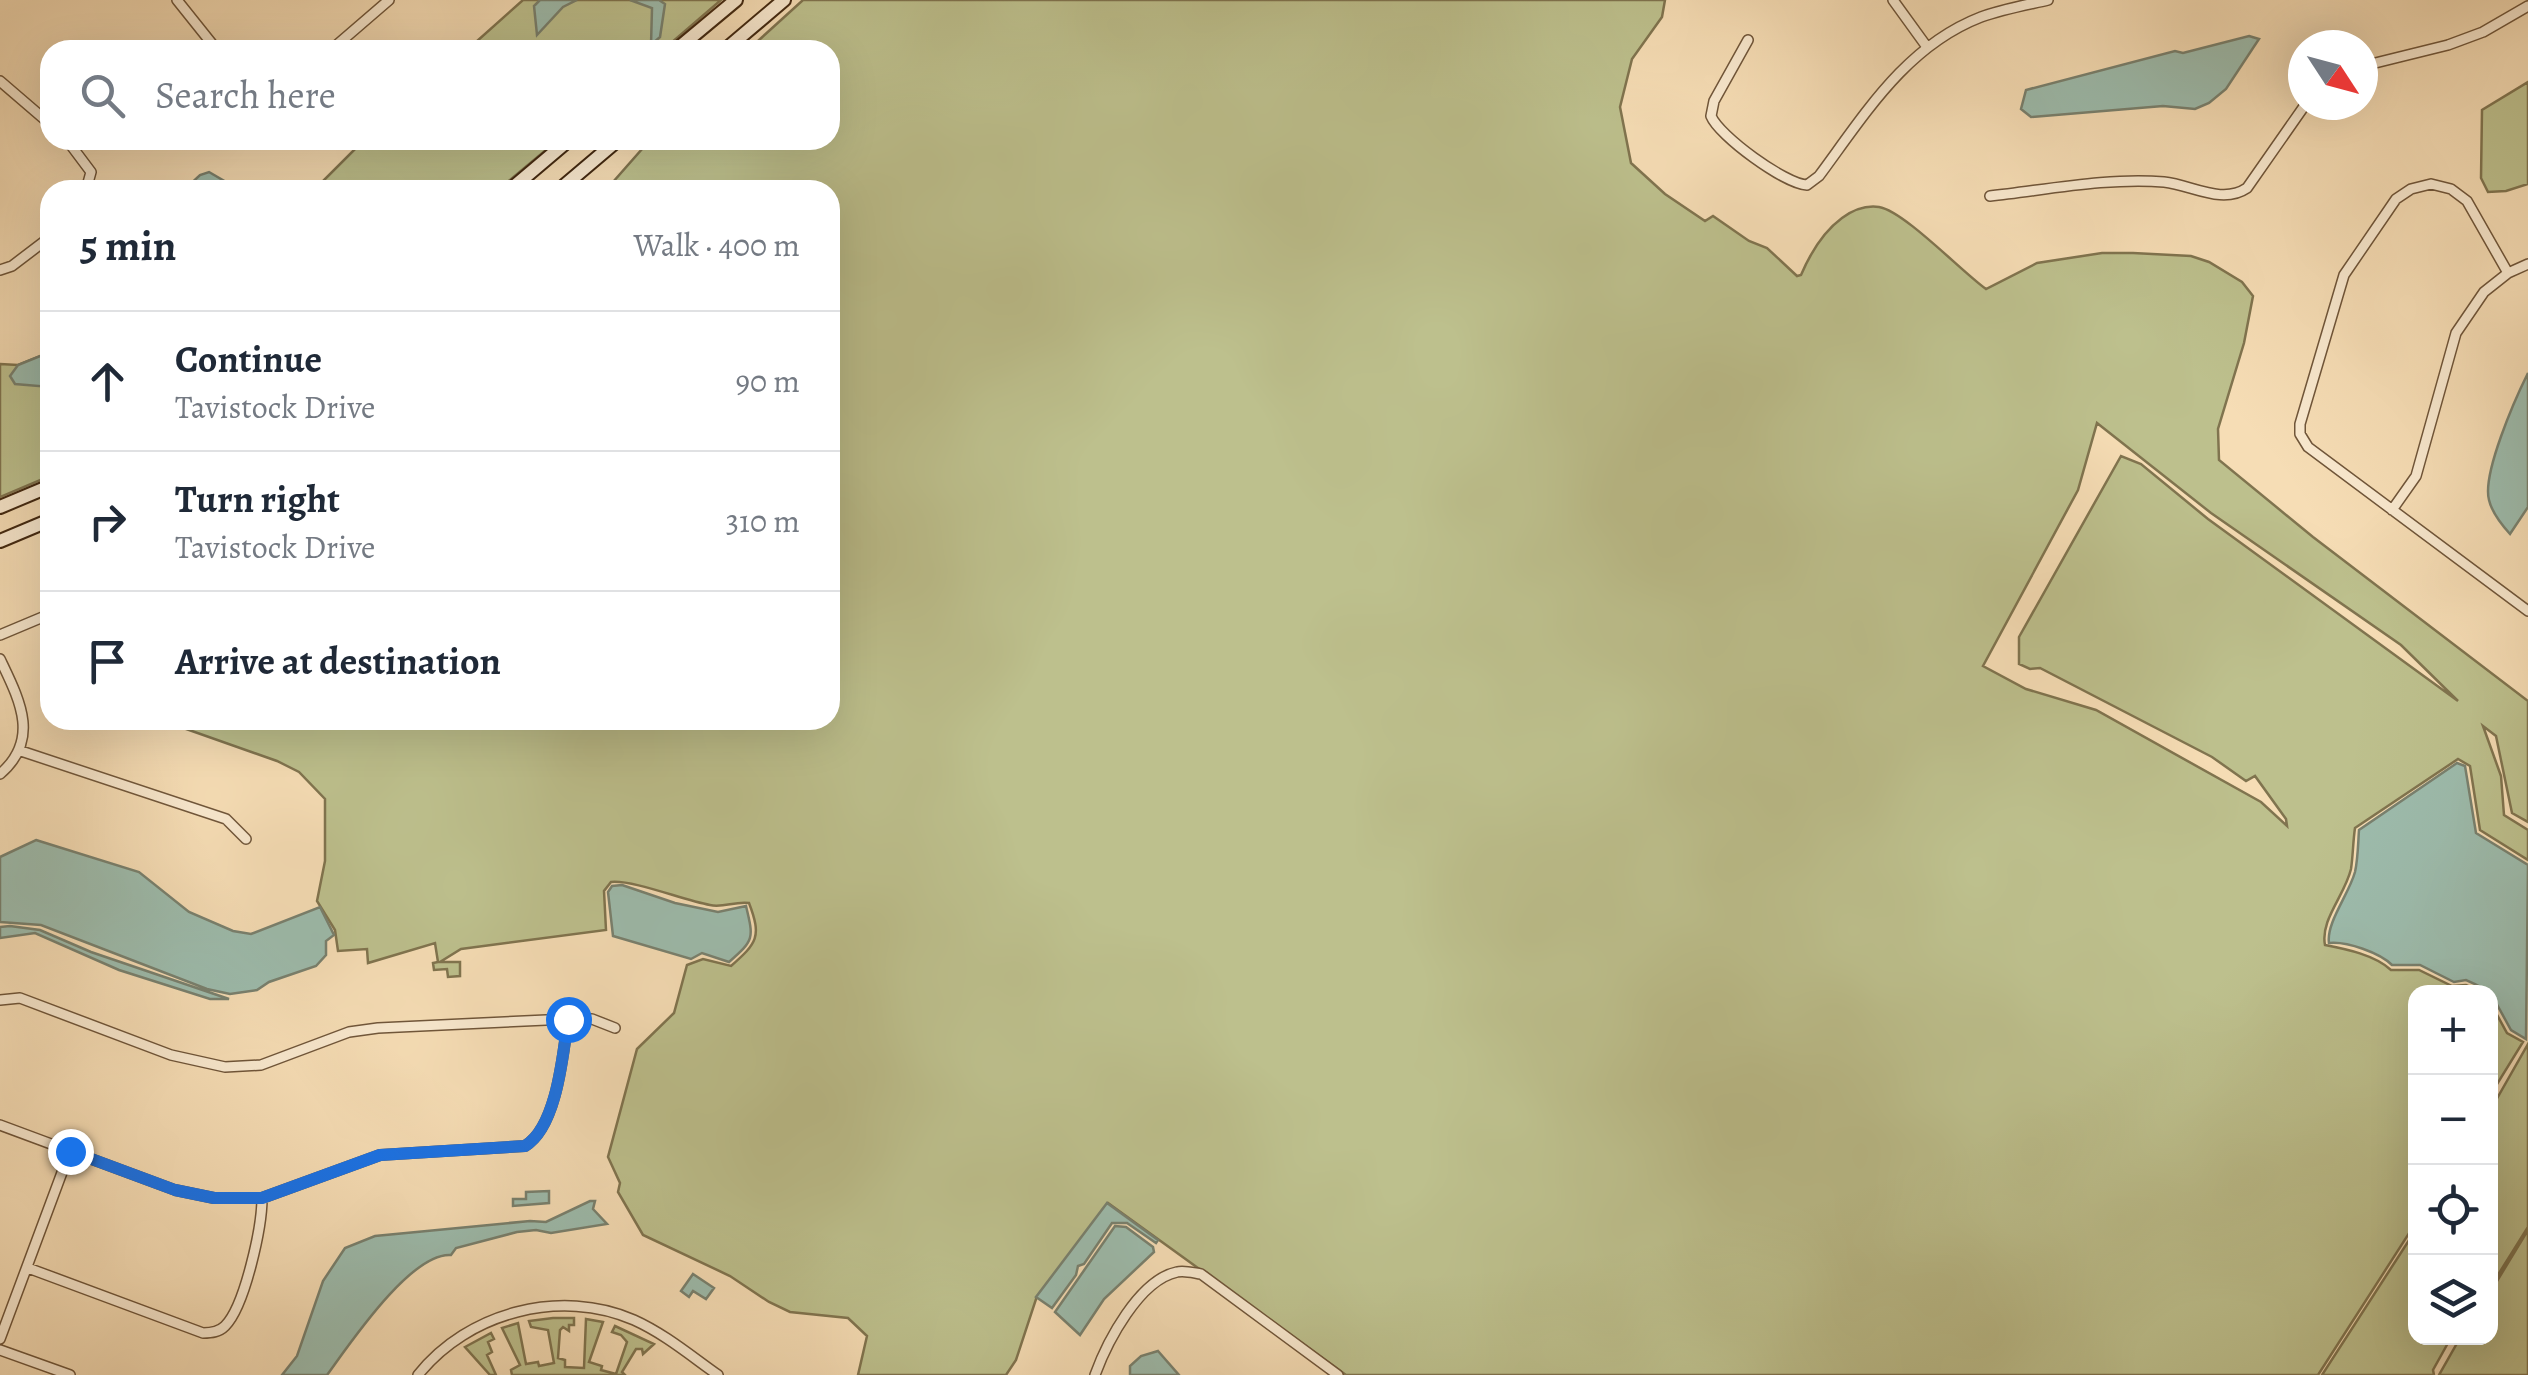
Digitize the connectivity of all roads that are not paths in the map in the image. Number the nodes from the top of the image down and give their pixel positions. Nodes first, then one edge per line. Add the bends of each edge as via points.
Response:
1 (178, 0) edge
2 (389, 0) edge
3 (736, 0) edge
4 (784, 0) edge
5 (1893, 0) edge
6 (2048, 0) edge
7 (2528, 6) edge
8 (209, 40) edge
9 (343, 40) edge
10 (688, 40) edge
11 (737, 40) edge
12 (1748, 40) dead end
13 (1927, 47) junction
14 (2378, 62) edge
15 (0, 82) edge
16 (40, 116) edge
17 (2294, 120) edge
18 (74, 150) edge
19 (557, 150) edge
20 (606, 150) edge
21 (89, 180) edge
22 (522, 180) edge
23 (571, 180) edge
24 (1990, 196) dead end
25 (40, 245) edge
26 (2528, 264) edge
27 (0, 270) edge
28 (2508, 273) junction
29 (40, 490) edge
30 (0, 507) edge
31 (2392, 510) junction
32 (40, 524) edge
33 (0, 541) edge
34 (2528, 610) edge
35 (40, 618) edge
36 (0, 636) edge
37 (0, 659) edge
38 (20, 751) junction
39 (0, 774) edge
40 (246, 839) dead end
41 (0, 1000) edge
42 (568, 1019) junction
43 (615, 1028) dead end
44 (0, 1125) edge
45 (70, 1151) junction
46 (262, 1198) junction
47 (28, 1268) junction
48 (0, 1339) edge
49 (0, 1350) edge
50 (70, 1375) edge
51 (418, 1375) edge
52 (718, 1375) edge
53 (1095, 1375) edge
54 (1338, 1375) edge

1 - 8 street
2 - 9 street
3 - 10 main road
4 - 11 main road
5 - 13 street
6 - 13 street via 1982,17
7 - 14 street via 2483,32
12 - 13 street via 1711,116 1718,129 1796,185 1814,182 1886,86
15 - 16 street
17 - 24 street via 2236,195 2146,180
18 - 21 street via 91,172
19 - 22 main road
20 - 23 main road
25 - 27 street
26 - 28 street
28 - 31 street via 2484,292 2456,333 2416,476
28 - 31 street via 2467,201 2430,184 2396,200 2344,275 2300,434
29 - 30 main road
31 - 34 street
32 - 33 main road
35 - 36 street
37 - 38 street via 20,702
38 - 39 street
38 - 40 street via 226,819
41 - 42 street via 20,998 225,1068 261,1065 364,1030
42 - 43 street
42 - 46 street via 560,1073 537,1139 525,1146 380,1155
44 - 45 street
45 - 46 street via 175,1190
45 - 47 street
46 - 47 street via 259,1242 231,1318 213,1333
47 - 48 street
49 - 50 street
51 - 52 street via 474,1329 521,1310 561,1306 630,1318
53 - 54 street via 1122,1320 1151,1286 1178,1272 1201,1274

